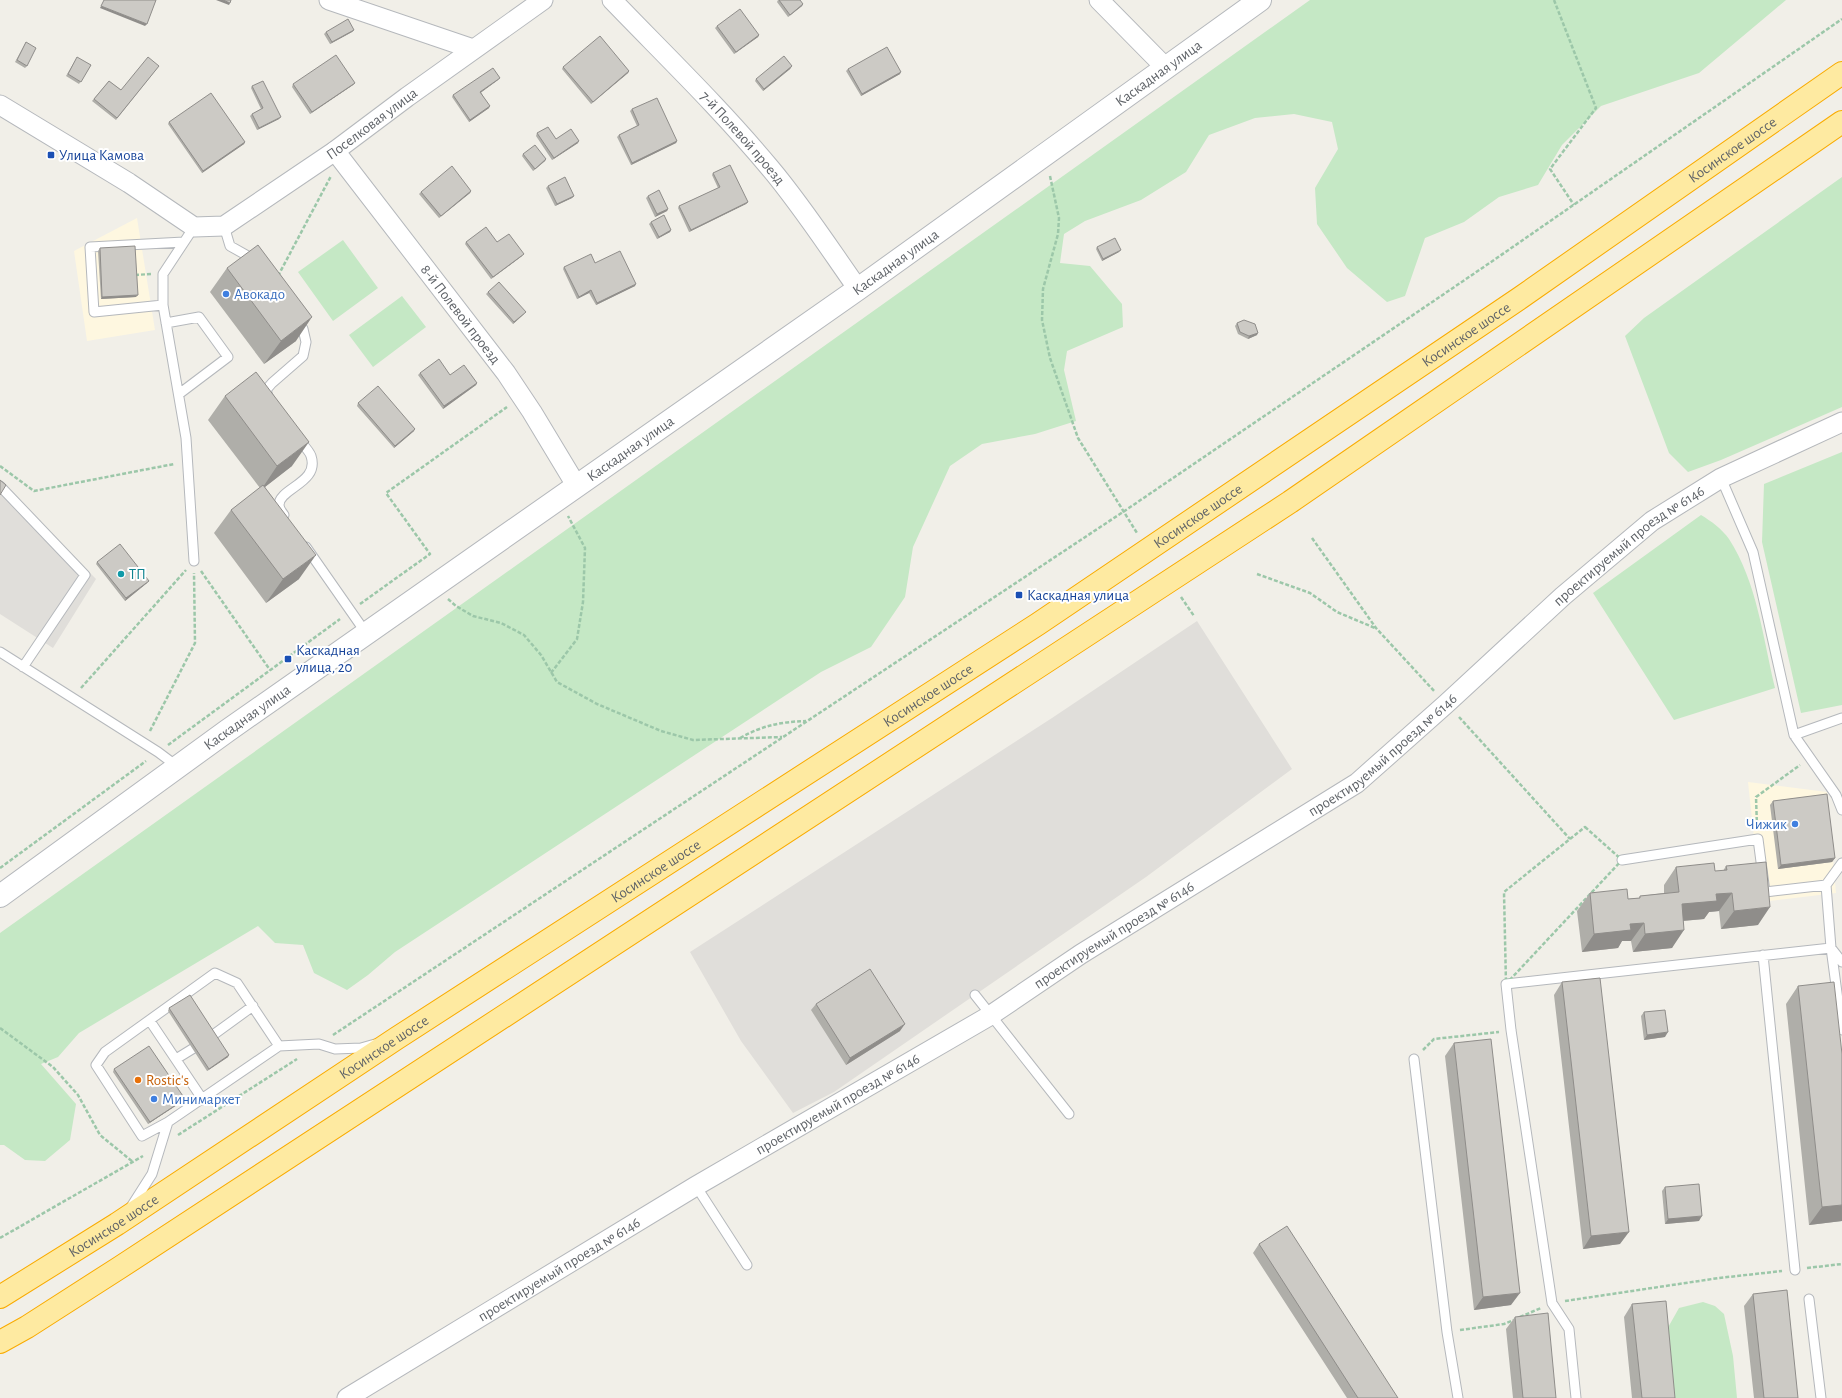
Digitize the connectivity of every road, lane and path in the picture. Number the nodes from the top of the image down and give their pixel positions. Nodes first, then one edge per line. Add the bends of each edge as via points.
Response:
1 (329, 0) edge
2 (543, 0) edge
3 (612, 0) edge
4 (1099, 0) edge
5 (1260, 0) edge
6 (1554, 0) edge
7 (1842, 19) edge
8 (473, 49) junction
9 (1165, 67) junction
10 (1842, 73) edge
11 (0, 105) edge
12 (1842, 122) edge
13 (1046, 153) junction
14 (338, 155) junction
15 (1574, 205) junction
16 (224, 226) junction
17 (189, 235) junction
18 (274, 284) joint
19 (858, 289) junction
20 (163, 305) junction
21 (292, 312) edge
22 (166, 323) junction
23 (179, 394) junction
24 (522, 396) junction
25 (272, 404) edge
26 (1842, 422) edge
27 (292, 430) edge
28 (188, 461) junction
29 (0, 466) edge
30 (1721, 478) junction
31 (576, 485) junction
32 (0, 486) edge
33 (565, 510) dead end
34 (1123, 512) junction
35 (288, 521) edge
36 (1312, 538) dead end
37 (302, 541) edge
38 (194, 561) junction
39 (1257, 574) dead end
40 (443, 594) dead end
41 (351, 611) junction
42 (1376, 628) junction
43 (366, 633) junction
44 (0, 652) edge
45 (23, 667) junction
46 (270, 670) junction
47 (551, 673) junction
48 (1439, 696) dead end
49 (72, 698) junction
50 (1454, 712) dead end
51 (1842, 718) edge
52 (807, 721) junction
53 (1794, 735) junction
54 (783, 737) junction
55 (739, 738) junction
56 (144, 743) junction
57 (158, 752) junction
58 (1810, 758) junction
59 (178, 767) junction
60 (1842, 810) edge
61 (1758, 839) junction
62 (1570, 840) junction
63 (1622, 860) junction
64 (1842, 863) edge
65 (0, 868) edge
66 (1826, 885) junction
67 (0, 896) edge
68 (1831, 948) junction
69 (1763, 955) junction
70 (1842, 962) edge
71 (1506, 984) junction
72 (975, 995) dead end
73 (253, 1006) junction
74 (991, 1015) junction
75 (150, 1021) junction
76 (0, 1028) edge
77 (1511, 1030) junction
78 (1842, 1030) edge
79 (397, 1038) junction
80 (319, 1044) junction
81 (279, 1046) junction
82 (176, 1059) junction
83 (1414, 1059) joint
84 (203, 1100) junction
85 (1069, 1114) dead end
86 (168, 1122) junction
87 (162, 1145) junction
88 (133, 1162) junction
89 (696, 1186) junction
90 (117, 1224) junction
91 (0, 1238) edge
92 (1842, 1264) edge
93 (747, 1265) dead end
94 (1795, 1270) junction
95 (0, 1297) edge
96 (1809, 1299) dead end
97 (1552, 1303) junction
98 (1447, 1332) junction
99 (0, 1342) edge
100 (347, 1398) edge
101 (1458, 1398) edge
102 (1576, 1398) edge
103 (1821, 1398) edge

1 - 8 street
2 - 8 street, Поселковая улица
3 - 19 street, 7-й Полевой проезд via 737,130 810,221
4 - 9 street
5 - 9 street, Каскадная улица
6 - 15 path via 1596,108 1550,169
7 - 15 path
8 - 14 street, Поселковая улица
9 - 13 street, Каскадная улица
10 - 79 highway, Косинское шоссе via 1520,298 1038,624
11 - 17 street via 129,183
12 - 99 highway via 1290,502 119,1268
13 - 19 street, Каскадная улица
13 - 34 path via 1059,218 1058,234 1043,289 1042,320 1050,358 1078,438
14 - 16 street, Поселковая улица
14 - 18 path
14 - 24 street, 8-й Полевой проезд
15 - 34 path
16 - 17 street
16 - 18 lane via 230,246 258,262
17 - 20 lane via 163,274
17 - 20 lane via 90,248 94,312
19 - 31 street, Каскадная улица
20 - 22 lane
21 - 25 lane via 303,329 306,342 303,356 266,390
22 - 23 lane
22 - 23 lane via 199,317 228,357
23 - 28 lane
24 - 31 street, 8-й Полевой проезд
24 - 41 path via 386,493 430,554
26 - 30 street, проектируемый проезд № 6146
27 - 35 lane via 311,455 312,466 308,476 278,503
28 - 29 path via 34,491
28 - 38 lane
30 - 53 lane via 1753,552
30 - 74 street, проектируемый проезд № 6146 via 1646,526 1563,596 1357,783 1081,954
31 - 43 street, Каскадная улица
32 - 45 lane via 84,575
33 - 47 path via 585,548 583,602 578,639
34 - 52 path
36 - 42 path
37 - 41 lane
38 - 46 path
38 - 49 path
38 - 56 path via 195,643
39 - 42 path via 1310,593 1337,612
40 - 47 path via 473,616 501,623 524,635 541,655
41 - 43 lane
41 - 46 path
42 - 48 path
43 - 59 street, Каскадная улица
44 - 45 lane
45 - 49 lane
46 - 57 path
47 - 55 path via 557,682 597,704 661,731 693,740
49 - 56 lane
50 - 62 path
51 - 53 lane
52 - 54 path
52 - 55 path via 759,728
53 - 58 lane
54 - 55 path
54 - 80 path
56 - 57 lane
57 - 59 lane
57 - 65 path
58 - 60 lane via 1836,795
58 - 61 path via 1756,797
59 - 67 street, Каскадная улица
61 - 63 lane
61 - 66 lane via 1765,892
62 - 63 path via 1584,827
62 - 71 path via 1504,892
63 - 71 path
64 - 66 lane
66 - 68 lane
68 - 69 lane
68 - 70 lane
68 - 78 lane
69 - 71 lane
69 - 94 lane
71 - 77 lane
72 - 74 lane
73 - 75 lane via 237,983 215,973
73 - 81 lane
73 - 82 lane
74 - 85 lane
74 - 89 street, проектируемый проезд № 6146
75 - 82 lane
75 - 86 lane via 105,1052 96,1064 142,1136
76 - 88 path via 53,1068 78,1095 100,1136
77 - 83 path via 1434,1039
77 - 97 lane
79 - 80 lane via 361,1048 335,1049
79 - 90 highway, Косинское шоссе
80 - 81 lane
80 - 87 path
81 - 84 lane
82 - 84 lane
83 - 98 lane
84 - 86 lane
86 - 87 lane
87 - 88 path
87 - 90 lane via 152,1174
88 - 91 path
89 - 93 lane
89 - 100 street, проектируемый проезд № 6146
90 - 95 highway, Косинское шоссе
92 - 94 path
94 - 97 path via 1719,1278
96 - 103 lane
97 - 98 path via 1504,1324
97 - 102 lane via 1569,1329
98 - 101 lane

